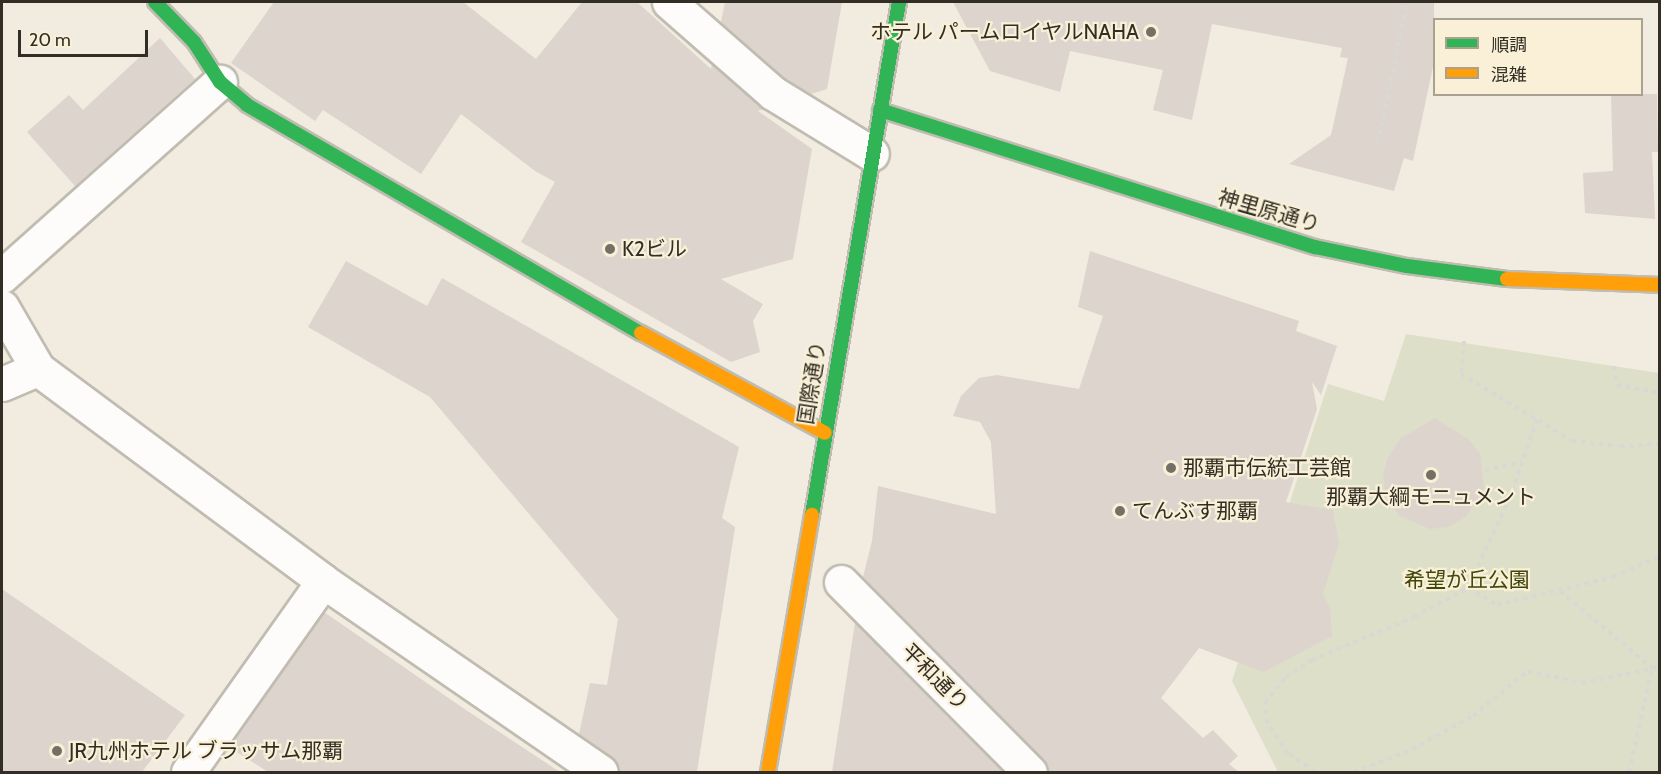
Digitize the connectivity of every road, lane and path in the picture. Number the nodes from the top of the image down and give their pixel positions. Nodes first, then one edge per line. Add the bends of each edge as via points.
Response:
1 (155, 2) edge
2 (669, 2) edge
3 (899, 2) edge
4 (1407, 2) edge
5 (220, 82) junction
6 (880, 110) junction
7 (1378, 143) dead end
8 (872, 154) junction
9 (2, 276) edge
10 (1659, 285) edge
11 (2, 307) edge
12 (1464, 341) dead end
13 (1614, 366) dead end
14 (38, 369) junction
15 (2, 384) edge
16 (1659, 393) edge
17 (1537, 419) junction
18 (825, 433) junction
19 (1659, 444) edge
20 (1522, 463) junction
21 (1485, 470) dead end
22 (1659, 556) edge
23 (322, 580) junction
24 (841, 582) dead end
25 (1468, 588) junction
26 (1559, 590) junction
27 (1659, 667) edge
28 (1652, 668) junction
29 (188, 772) edge
30 (601, 772) edge
31 (768, 772) edge
32 (1030, 772) edge
33 (1315, 772) edge
34 (1353, 772) edge
35 (1629, 772) edge

1 - 5 street via 194,42
2 - 8 street via 773,93
3 - 6 street, 国際通り
4 - 7 path
5 - 9 street
5 - 18 street via 248,105 690,362
6 - 8 street, 国際通り
6 - 10 street, 神里原通り via 1315,247 1407,266 1529,282
8 - 18 street, 国際通り
11 - 14 street
12 - 17 path via 1461,374
13 - 16 path via 1617,385
14 - 15 street
14 - 23 street
17 - 19 path via 1572,441 1620,446
17 - 20 path
18 - 31 street, 国際通り
20 - 21 path
20 - 25 path
22 - 26 path via 1613,577
23 - 29 street
23 - 30 street
24 - 32 street, 平和通り
25 - 26 path via 1497,605
25 - 33 path via 1414,617 1312,660 1286,677 1265,703 1267,723 1288,753
26 - 28 path
27 - 28 path
28 - 34 path via 1582,683 1528,671 1473,716 1404,753
28 - 35 path

